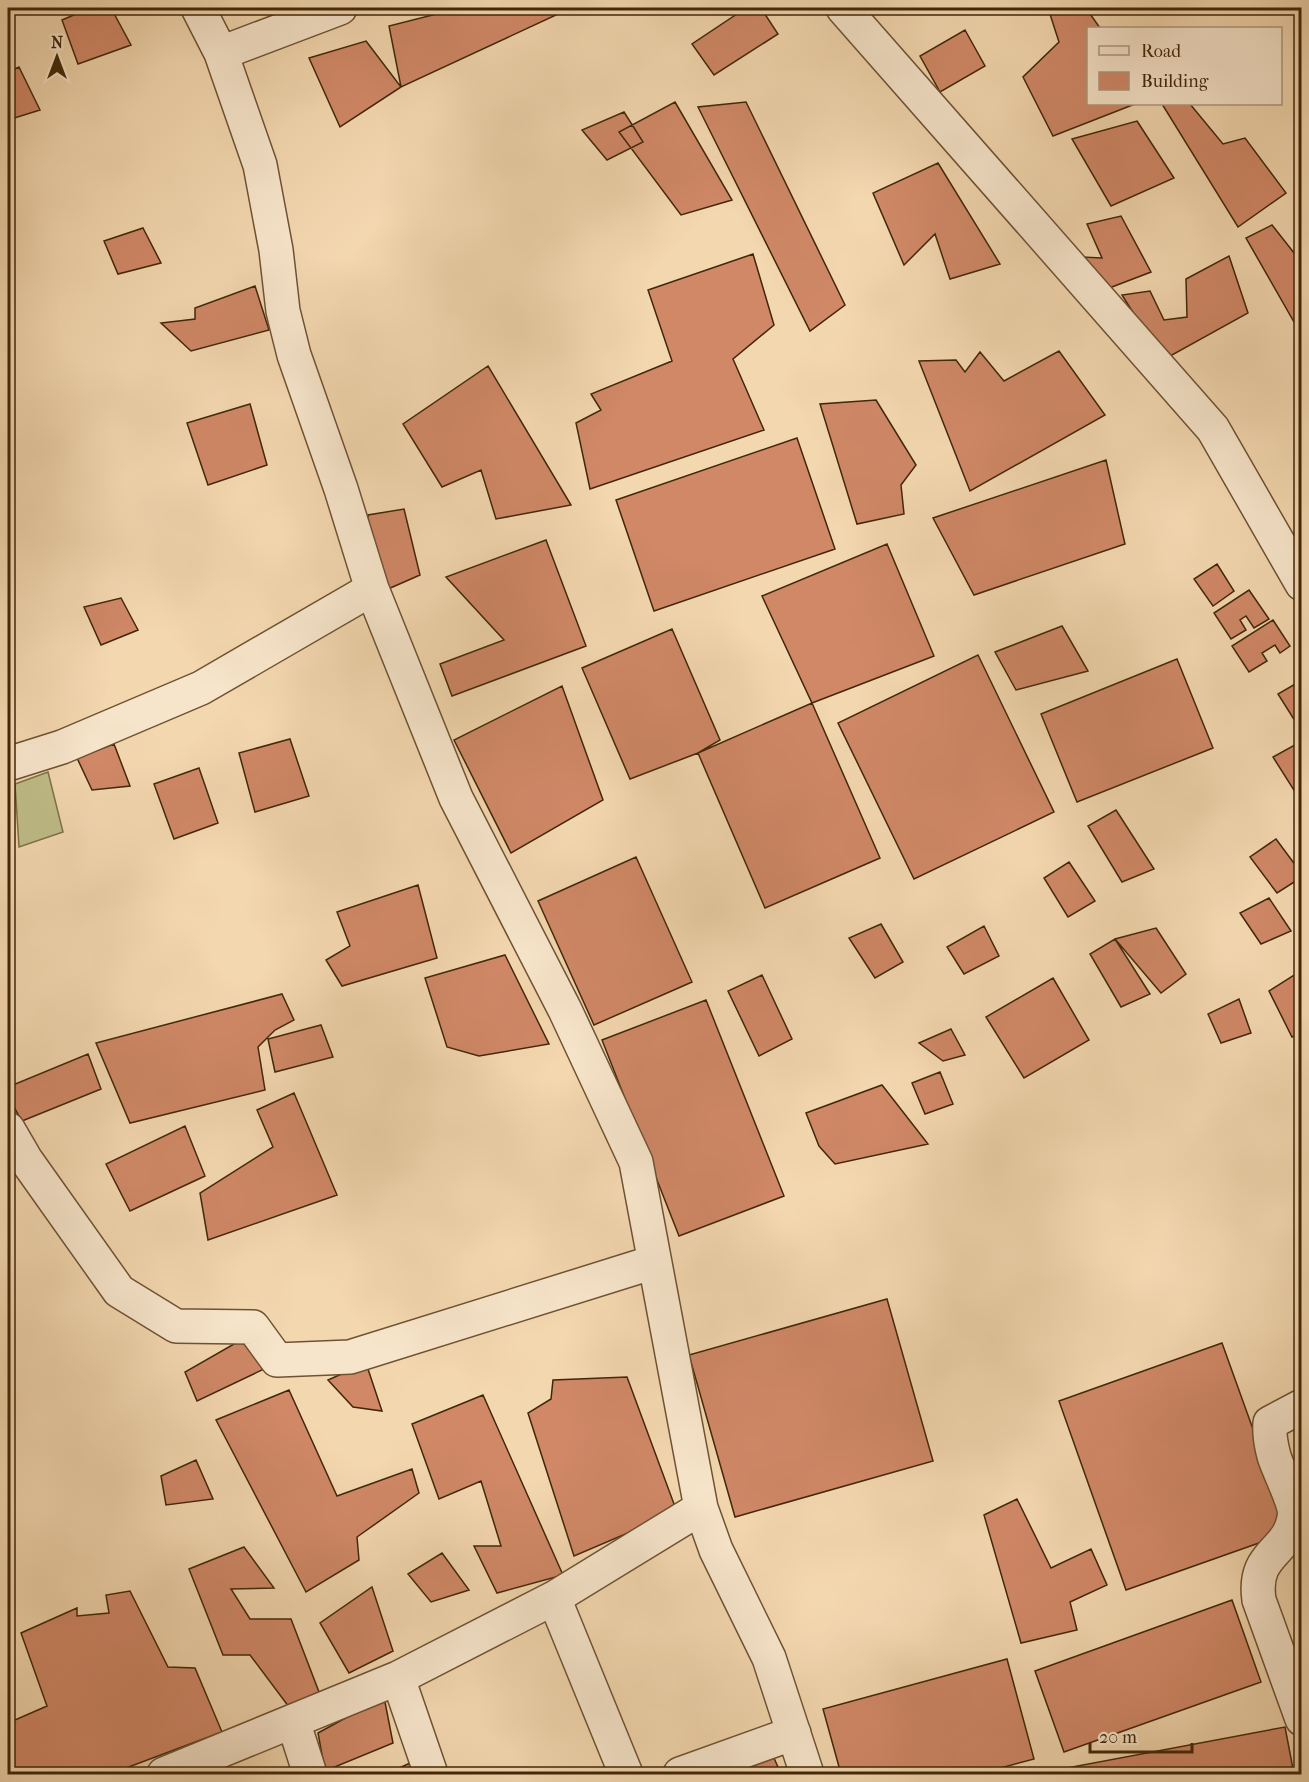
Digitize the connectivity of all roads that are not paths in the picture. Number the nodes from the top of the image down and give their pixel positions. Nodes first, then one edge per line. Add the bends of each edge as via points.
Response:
1 (198, 8) edge
2 (340, 8) edge
3 (843, 8) edge
4 (221, 53) junction
5 (1302, 584) edge
6 (372, 589) junction
7 (8, 765) edge
8 (8, 1129) edge
9 (654, 1262) junction
10 (1302, 1406) edge
11 (701, 1508) junction
12 (554, 1598) junction
13 (398, 1678) junction
14 (1302, 1719) edge
15 (292, 1721) junction
16 (794, 1733) junction
17 (164, 1774) edge
18 (310, 1774) edge
19 (431, 1774) edge
20 (626, 1774) edge
21 (680, 1774) edge
22 (807, 1774) edge

1 - 4 street
2 - 4 street
3 - 5 street via 1213,429
4 - 6 street via 260,165 283,311 294,355
6 - 7 street via 201,687 62,747
6 - 9 street via 456,798 565,1010 636,1162
8 - 9 street via 119,1291 176,1326 253,1327 277,1360 350,1357
9 - 11 street
10 - 14 street via 1270,1423 1274,1456 1295,1516 1290,1532 1261,1567 1256,1584 1258,1600
11 - 12 street
11 - 16 street via 716,1550 770,1658
12 - 13 street
12 - 20 street
13 - 15 street
13 - 19 street
15 - 17 street
15 - 18 street
16 - 21 street
16 - 22 street

